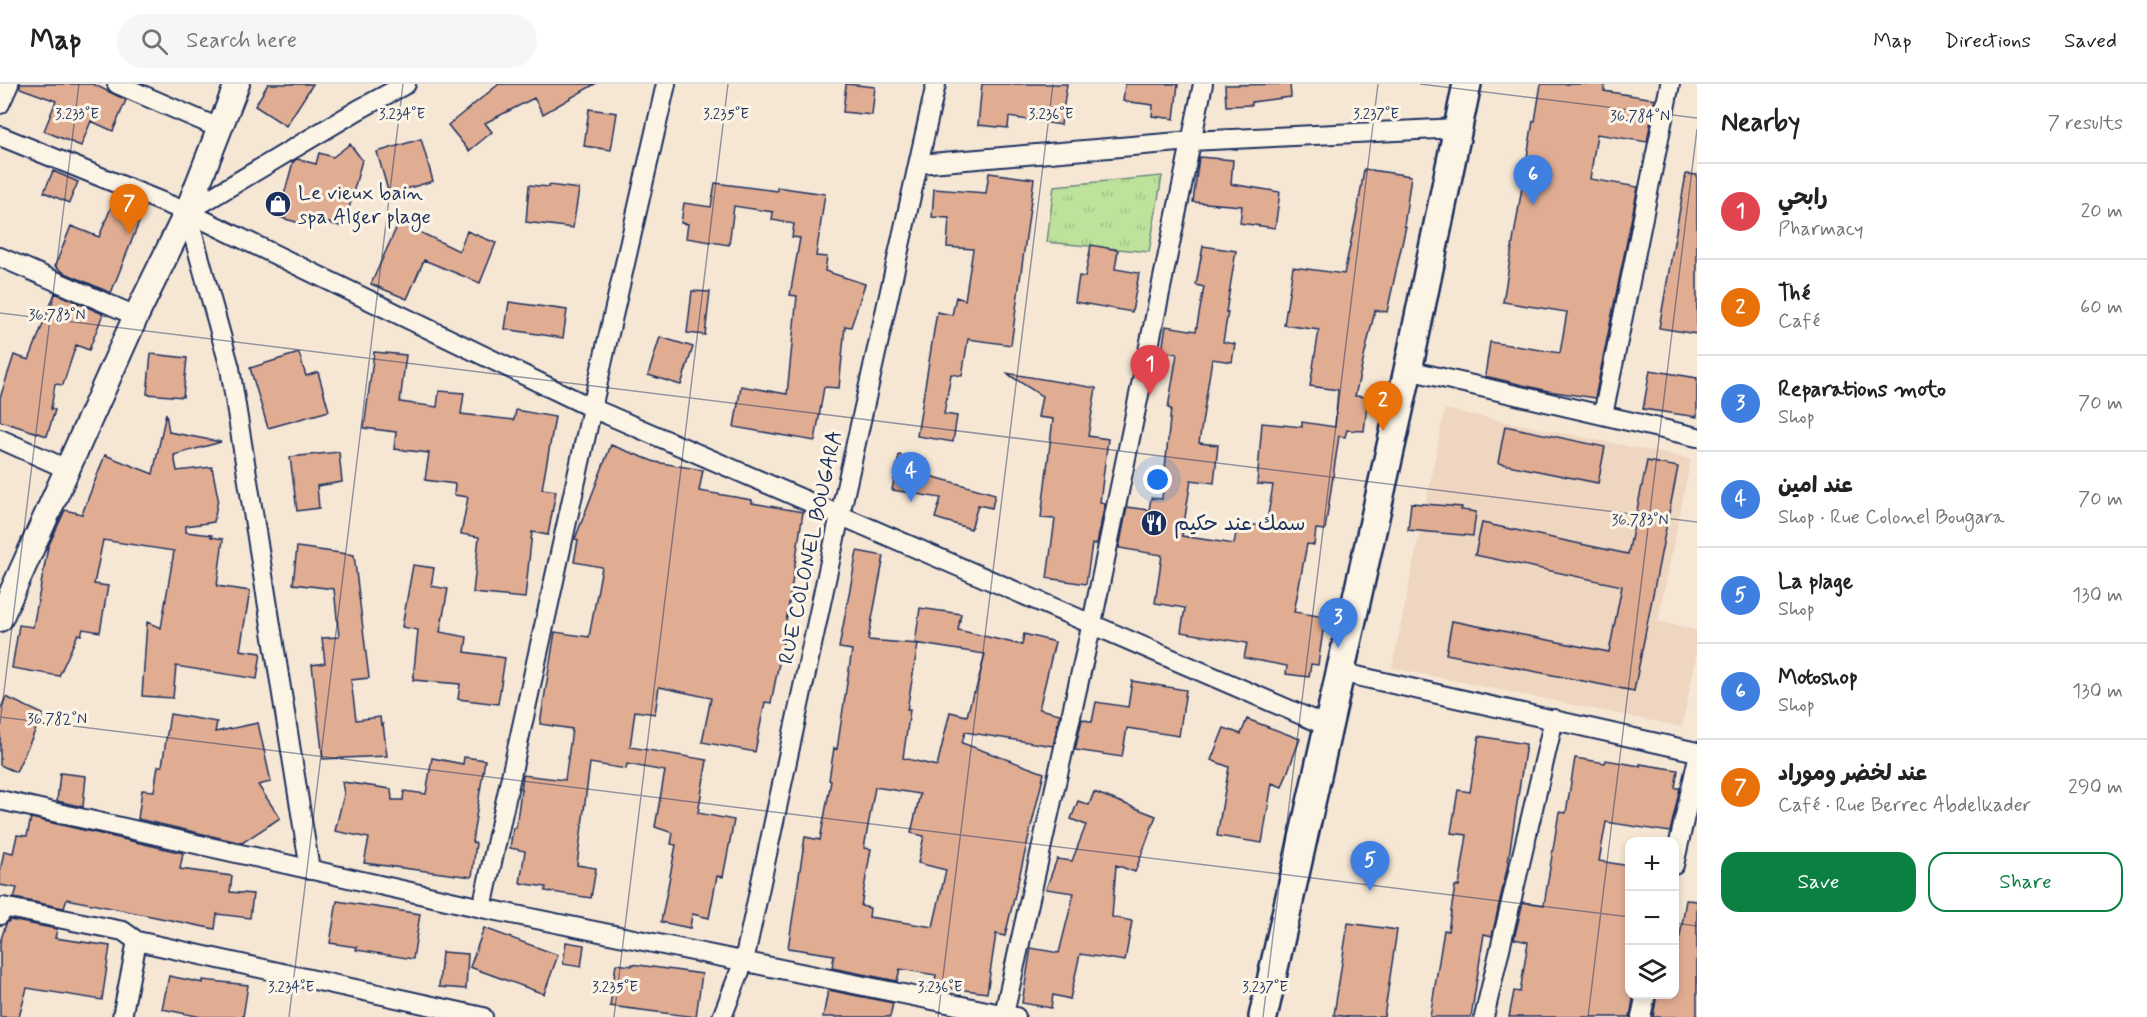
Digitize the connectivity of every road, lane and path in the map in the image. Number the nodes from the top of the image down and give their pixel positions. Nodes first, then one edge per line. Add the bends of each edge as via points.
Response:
1 (9, 84) edge
2 (117, 84) edge
3 (237, 84) edge
4 (406, 84) edge
5 (666, 84) edge
6 (936, 84) edge
7 (1203, 84) edge
8 (1467, 84) edge
9 (1670, 84) edge
10 (0, 104) edge
11 (219, 128) junction
12 (1458, 128) junction
13 (0, 136) edge
14 (1191, 141) junction
15 (919, 164) junction
16 (187, 212) junction
17 (0, 257) edge
18 (136, 316) junction
19 (1408, 370) junction
20 (592, 408) junction
21 (1603, 415) junction
22 (1697, 437) edge
23 (0, 439) edge
24 (67, 469) junction
25 (840, 515) junction
26 (0, 619) edge
27 (1092, 623) junction
28 (1339, 672) junction
29 (1554, 719) junction
30 (1327, 726) junction
31 (1697, 752) edge
32 (1697, 762) edge
33 (0, 800) edge
34 (1679, 842) edge
35 (310, 870) junction
36 (482, 908) junction
37 (0, 915) edge
38 (137, 941) junction
39 (744, 961) junction
40 (1645, 999) edge
41 (1010, 1016) edge
42 (122, 1017) edge
43 (483, 1017) edge
44 (722, 1017) edge
45 (1263, 1017) edge
46 (1484, 1017) edge
47 (1641, 1017) edge

1 - 10 street
2 - 11 street
3 - 11 street
4 - 16 street
5 - 20 street
6 - 15 street, RUE COLONEL BOUGARA
7 - 14 street
8 - 12 main road
9 - 21 street
11 - 16 street
12 - 14 street
12 - 19 main road
13 - 16 street
14 - 15 street
14 - 27 street
15 - 25 street, RUE COLONEL BOUGARA
16 - 18 street
16 - 20 street
16 - 35 street via 230,368
17 - 18 street
18 - 24 street
19 - 21 street
19 - 28 main road
20 - 25 street
20 - 36 street
21 - 22 street
23 - 24 street
24 - 26 street
25 - 27 street
25 - 39 street, RUE COLONEL BOUGARA
27 - 30 street
27 - 41 street
28 - 29 street
28 - 30 main road
29 - 31 street
29 - 46 street
30 - 45 main road
32 - 34 street
33 - 35 street
35 - 36 street
36 - 39 street
37 - 38 street via 3,907 123,931
38 - 42 street
38 - 43 street
39 - 41 street
39 - 44 street, RUE COLONEL BOUGARA
40 - 47 street

